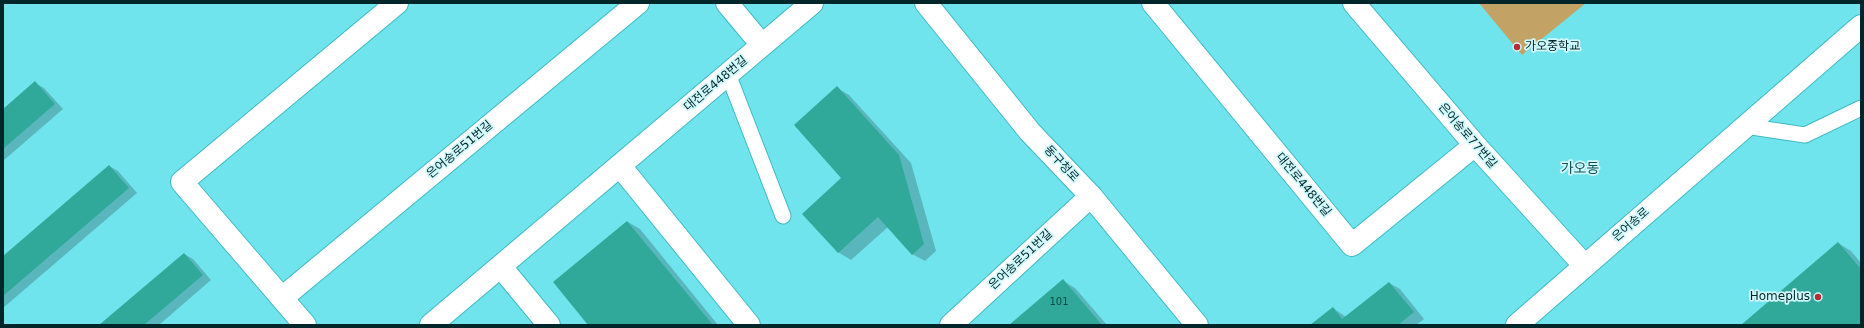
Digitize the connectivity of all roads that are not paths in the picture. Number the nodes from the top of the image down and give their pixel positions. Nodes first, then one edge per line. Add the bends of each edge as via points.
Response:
1 (397, 3) edge
2 (638, 3) edge
3 (727, 3) edge
4 (812, 3) edge
5 (926, 3) edge
6 (1152, 3) edge
7 (1354, 3) edge
8 (1861, 26) edge
9 (762, 45) junction
10 (728, 74) junction
11 (1861, 108) edge
12 (1745, 126) junction
13 (1475, 145) junction
14 (620, 166) junction
15 (1091, 196) junction
16 (783, 216) dead end
17 (1584, 265) junction
18 (501, 267) junction
19 (282, 298) junction
20 (305, 325) edge
21 (431, 325) edge
22 (549, 325) edge
23 (749, 325) edge
24 (951, 325) edge
25 (1197, 325) edge
26 (1517, 325) edge

1 - 19 street via 182,182
2 - 19 street, 은어송로51번길
3 - 9 street
4 - 9 street, 대전로448번길
5 - 15 street, 동구청로 via 1030,132
6 - 13 street, 대전로448번길 via 1352,245
7 - 13 street, 은어송로77번길
8 - 12 street, 은어송로
9 - 10 street, 대전로448번길
10 - 14 street, 대전로448번길
10 - 16 lane
11 - 12 lane via 1805,135
12 - 17 street, 은어송로
13 - 17 street, 은어송로77번길
14 - 18 street, 대전로448번길
14 - 23 street
15 - 24 street, 은어송로51번길
15 - 25 street, 동구청로
17 - 26 street, 은어송로
18 - 21 street, 대전로448번길
18 - 22 street
19 - 20 street

